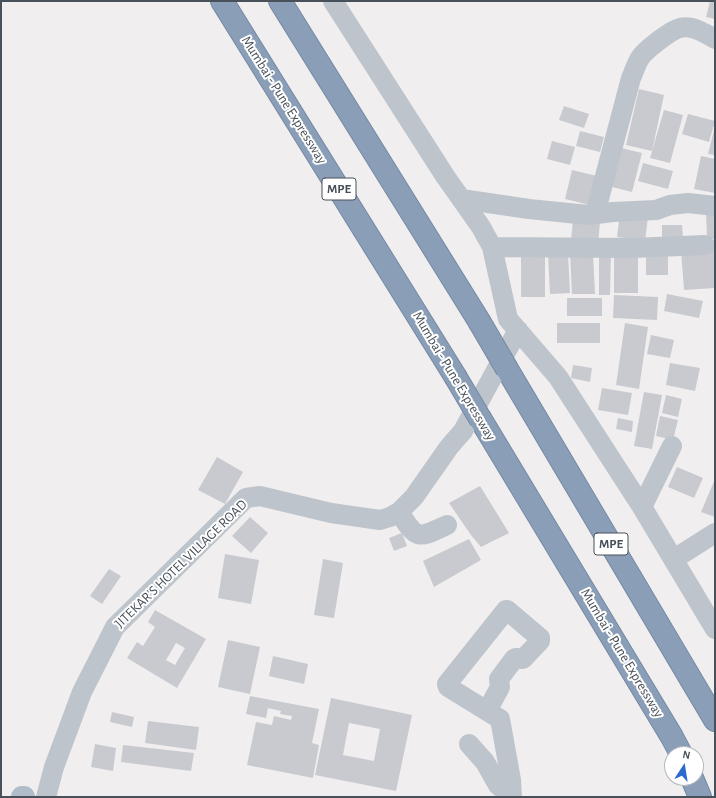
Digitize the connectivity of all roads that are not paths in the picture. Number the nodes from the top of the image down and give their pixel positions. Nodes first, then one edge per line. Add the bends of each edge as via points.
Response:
1 (222, 1) edge
2 (280, 1) edge
3 (333, 1) edge
4 (715, 39) edge
5 (461, 199) junction
6 (715, 206) edge
7 (595, 214) junction
8 (705, 245) dead end
9 (492, 247) junction
10 (518, 330) junction
11 (672, 446) dead end
12 (642, 507) junction
13 (399, 512) junction
14 (447, 525) dead end
15 (715, 533) edge
16 (674, 559) junction
17 (715, 629) edge
18 (487, 711) junction
19 (715, 720) edge
20 (469, 744) dead end
21 (677, 746) edge
22 (46, 797) edge
23 (512, 797) edge

1 - 21 highway, Mumbai - Pune Expressway / MPE, bridge via 455,376
2 - 19 highway, MPE, bridge via 479,321
3 - 5 street
4 - 7 street via 702,31 680,28 670,32 640,57 631,78
5 - 7 street via 529,209
5 - 9 street
6 - 7 street via 688,203 656,210
8 - 9 street via 632,248
9 - 10 street via 508,319
10 - 12 street via 558,377
10 - 13 street, JITEKAR'S HOTEL VILLAGE ROAD via 463,432 449,447 414,497
11 - 12 street
12 - 16 street
13 - 14 street via 417,535 426,535
13 - 22 street, JITEKAR'S HOTEL VILLAGE ROAD via 380,520 331,513 260,496 246,498 115,627 82,692 54,767
15 - 16 street
16 - 17 street
18 - 18 street via 447,684 507,610 540,638 540,641 523,659 514,659 499,679 500,687
18 - 23 street via 500,719 512,780
20 - 23 street via 485,762 498,785

